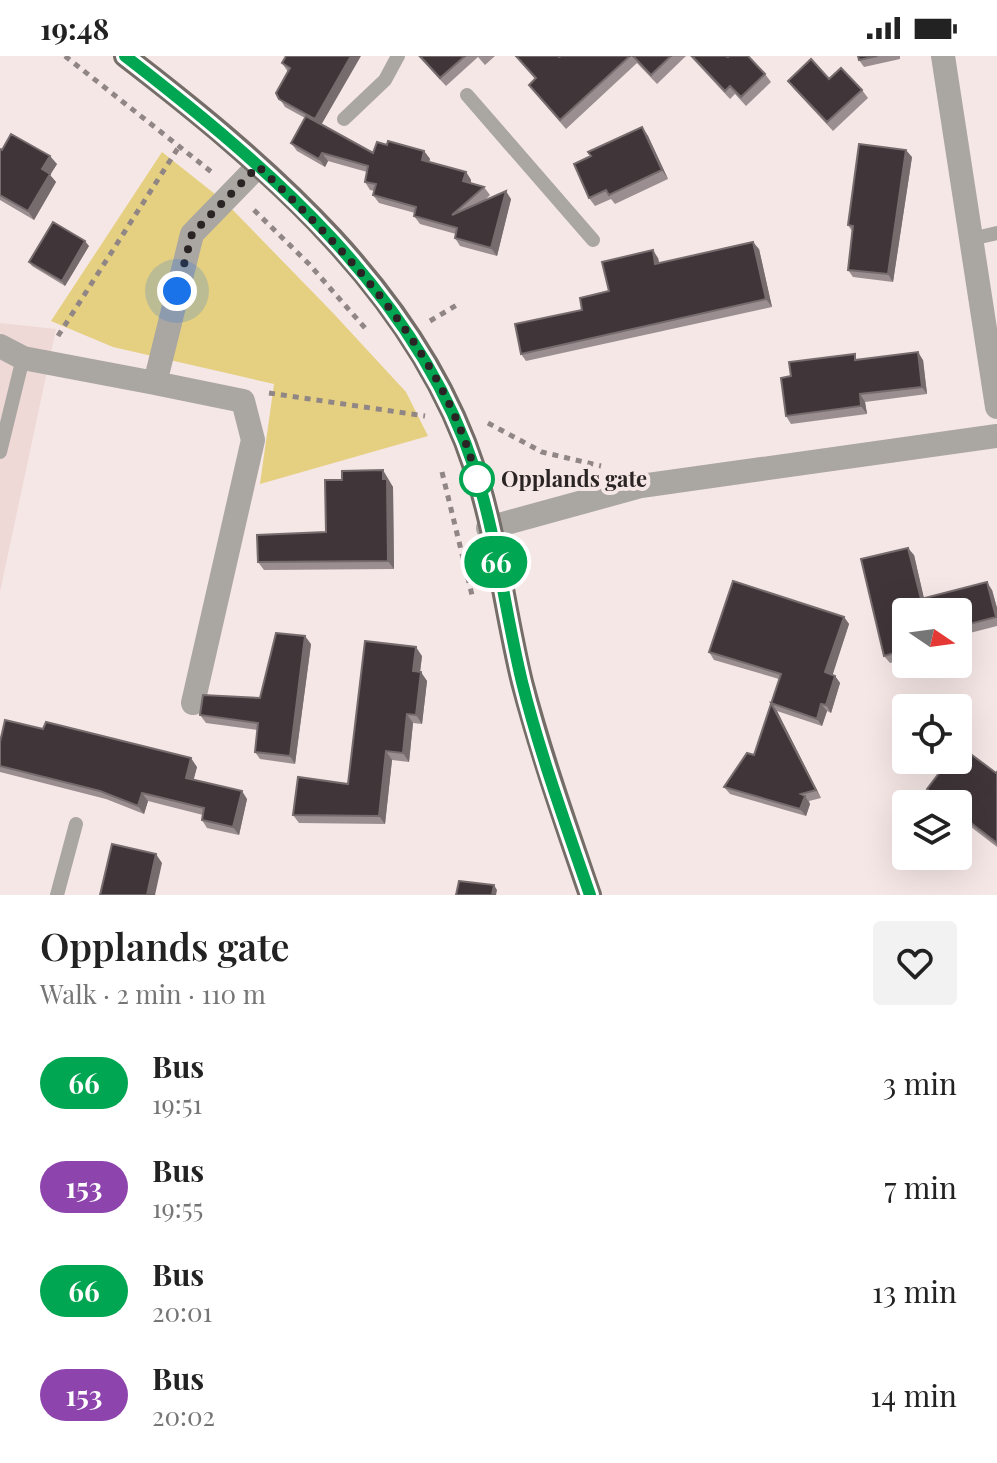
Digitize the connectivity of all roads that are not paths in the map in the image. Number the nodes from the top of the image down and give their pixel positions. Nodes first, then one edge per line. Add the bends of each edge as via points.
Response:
1 (125, 56) edge
2 (398, 56) edge
3 (943, 56) edge
4 (467, 95) dead end
5 (344, 119) dead end
6 (258, 166) junction
7 (997, 233) edge
8 (971, 239) junction
9 (593, 240) dead end
10 (0, 346) edge
11 (32, 360) junction
12 (155, 383) junction
13 (997, 407) edge
14 (997, 436) edge
15 (0, 452) edge
16 (488, 528) junction
17 (193, 703) dead end
18 (76, 824) dead end
19 (57, 895) edge
20 (590, 895) edge

1 - 6 main road
2 - 5 lane via 385,80
3 - 8 street
4 - 9 lane
6 - 12 street via 192,234
6 - 16 main road via 359,270 408,333 453,416 475,470
7 - 8 lane
8 - 13 street
10 - 11 street
11 - 12 street
11 - 15 lane
12 - 17 street via 243,401 253,440
14 - 16 street via 641,486
16 - 20 main road via 534,725
18 - 19 lane

